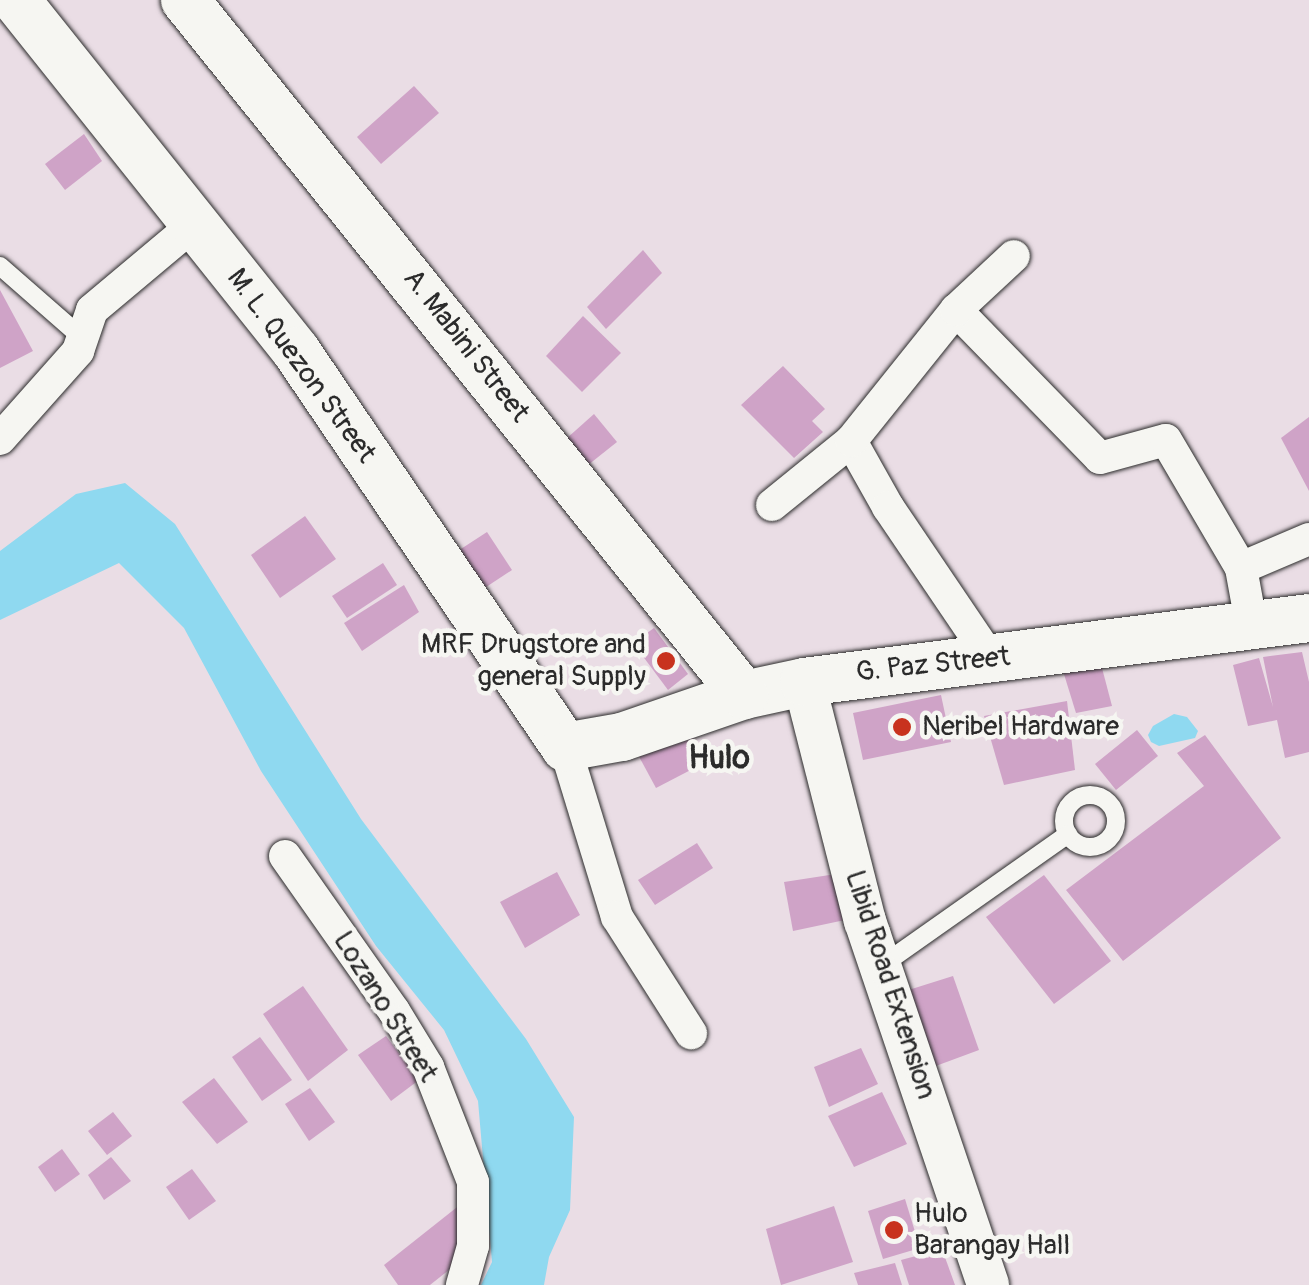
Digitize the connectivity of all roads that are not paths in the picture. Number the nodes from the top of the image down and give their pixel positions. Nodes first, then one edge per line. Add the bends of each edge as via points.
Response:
1 (16, 0) edge
2 (191, 2) edge
3 (196, 222) junction
4 (1014, 256) dead end
5 (0, 266) edge
6 (956, 310) junction
7 (81, 337) junction
8 (0, 439) edge
9 (851, 441) junction
10 (772, 505) dead end
11 (1309, 539) edge
12 (1241, 568) junction
13 (1309, 618) edge
14 (1252, 628) junction
15 (991, 659) junction
16 (804, 682) junction
17 (744, 695) junction
18 (565, 748) junction
19 (1068, 834) dead end
20 (285, 856) dead end
21 (881, 966) junction
22 (691, 1033) dead end
23 (462, 1285) edge
24 (988, 1285) edge

1 - 3 main road, M. L. Quezon Street
2 - 17 main road, A. Mabini Street
3 - 7 street via 92,310
3 - 18 main road, M. L. Quezon Street via 296,351
4 - 6 street
5 - 7 lane
6 - 9 street
6 - 12 street via 1100,458 1166,440
7 - 8 street via 65,368
9 - 10 street
9 - 15 street
11 - 12 street
12 - 14 street
13 - 14 main road, G. Paz Street
14 - 15 main road, G. Paz Street
15 - 16 main road, G. Paz Street
16 - 17 main road, G. Paz Street
16 - 21 street, Libid Road Extension
17 - 18 main road, G. Paz Street via 622,737
18 - 22 street via 617,917
19 - 21 lane
20 - 23 street, Lozano Street via 428,1067 472,1182 473,1246
21 - 24 street, Libid Road Extension

